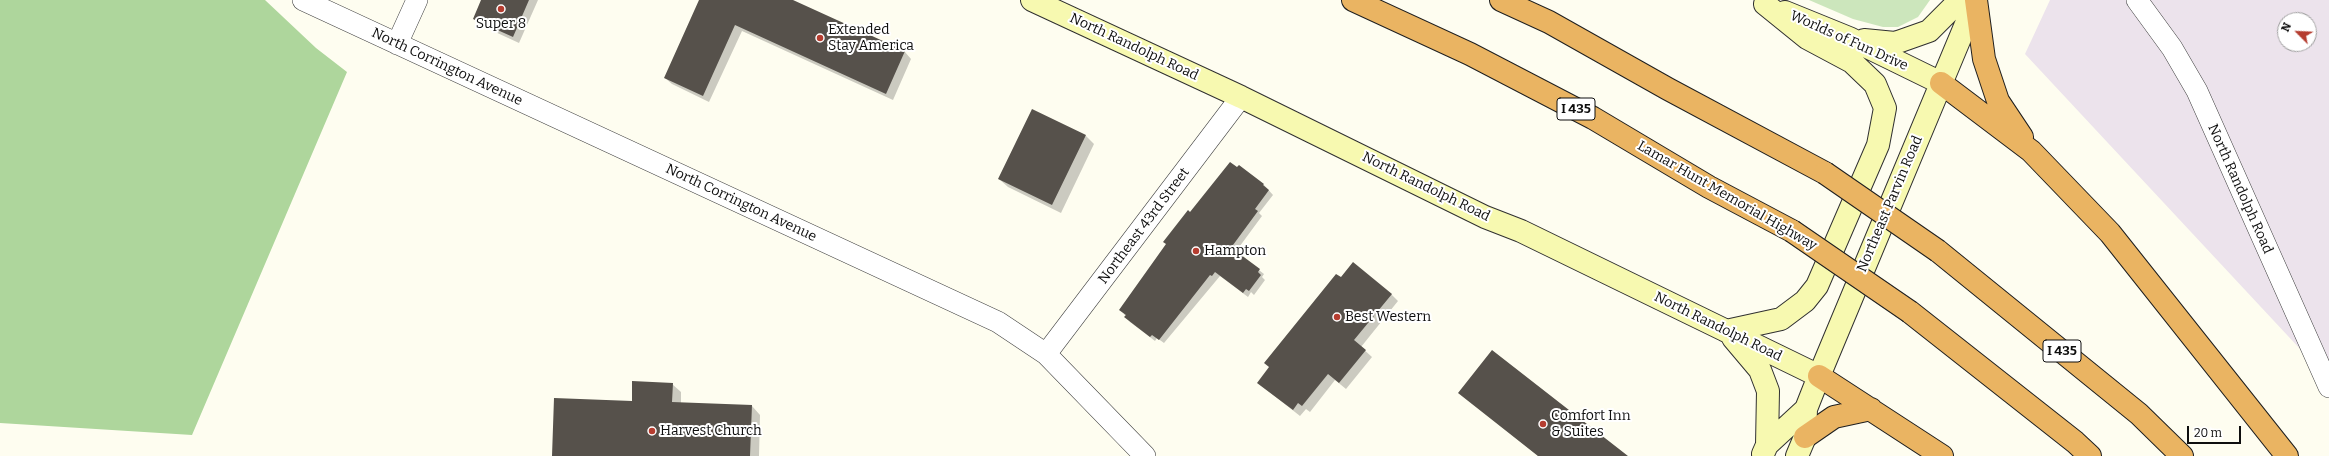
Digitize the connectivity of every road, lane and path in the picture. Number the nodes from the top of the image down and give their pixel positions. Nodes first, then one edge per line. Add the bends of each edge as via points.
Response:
1 (303, 0) edge
2 (417, 0) edge
3 (1032, 0) edge
4 (1353, 0) edge
5 (1501, 0) edge
6 (1960, 0) edge
7 (1976, 0) edge
8 (2138, 0) edge
9 (1761, 2) edge
10 (1850, 38) junction
11 (397, 44) junction
12 (1941, 83) junction
13 (1241, 97) junction
14 (2031, 151) junction
15 (1726, 331) junction
16 (1046, 354) junction
17 (1819, 376) junction
18 (2329, 387) edge
19 (1806, 409) junction
20 (1871, 409) junction
21 (1801, 447) edge
22 (1764, 451) edge
23 (1145, 456) edge
24 (1942, 456) edge
25 (2090, 456) edge
26 (2182, 456) edge
27 (2287, 456) edge

1 - 11 street, North Corrington Avenue
2 - 11 street
3 - 13 main road, North Randolph Road
4 - 25 highway, Lamar Hunt Memorial Highway / I 435, bridge via 1470,54 1586,114 1709,187 1792,231 1910,312
5 - 26 highway, I 435, bridge via 1549,22 1825,173 1938,250 2139,414
6 - 10 main road via 1929,31 1902,41 1895,43
7 - 12 main road, Northeast Parvin Road
7 - 14 highway via 1984,59 1998,101
8 - 18 street, North Randolph Road via 2172,48 2196,91
9 - 10 main road, Worlds of Fun Drive
9 - 15 main road via 1807,38 1852,62 1875,84 1885,108 1878,145 1817,286 1805,301 1781,319
10 - 12 main road, Worlds of Fun Drive
11 - 16 street, North Corrington Avenue via 998,322
12 - 14 highway
12 - 17 main road, Northeast Parvin Road
13 - 15 main road, North Randolph Road via 1485,217 1521,231
13 - 16 street, Northeast 43rd Street
14 - 27 highway via 2110,233
15 - 17 main road, North Randolph Road
15 - 22 main road via 1760,370 1768,391
16 - 23 street, North Corrington Avenue
17 - 19 main road, Northeast Parvin Road
17 - 20 highway
19 - 21 main road, Northeast Parvin Road
19 - 22 main road, Northeast Parvin Road
20 - 21 highway via 1834,417
20 - 24 highway

